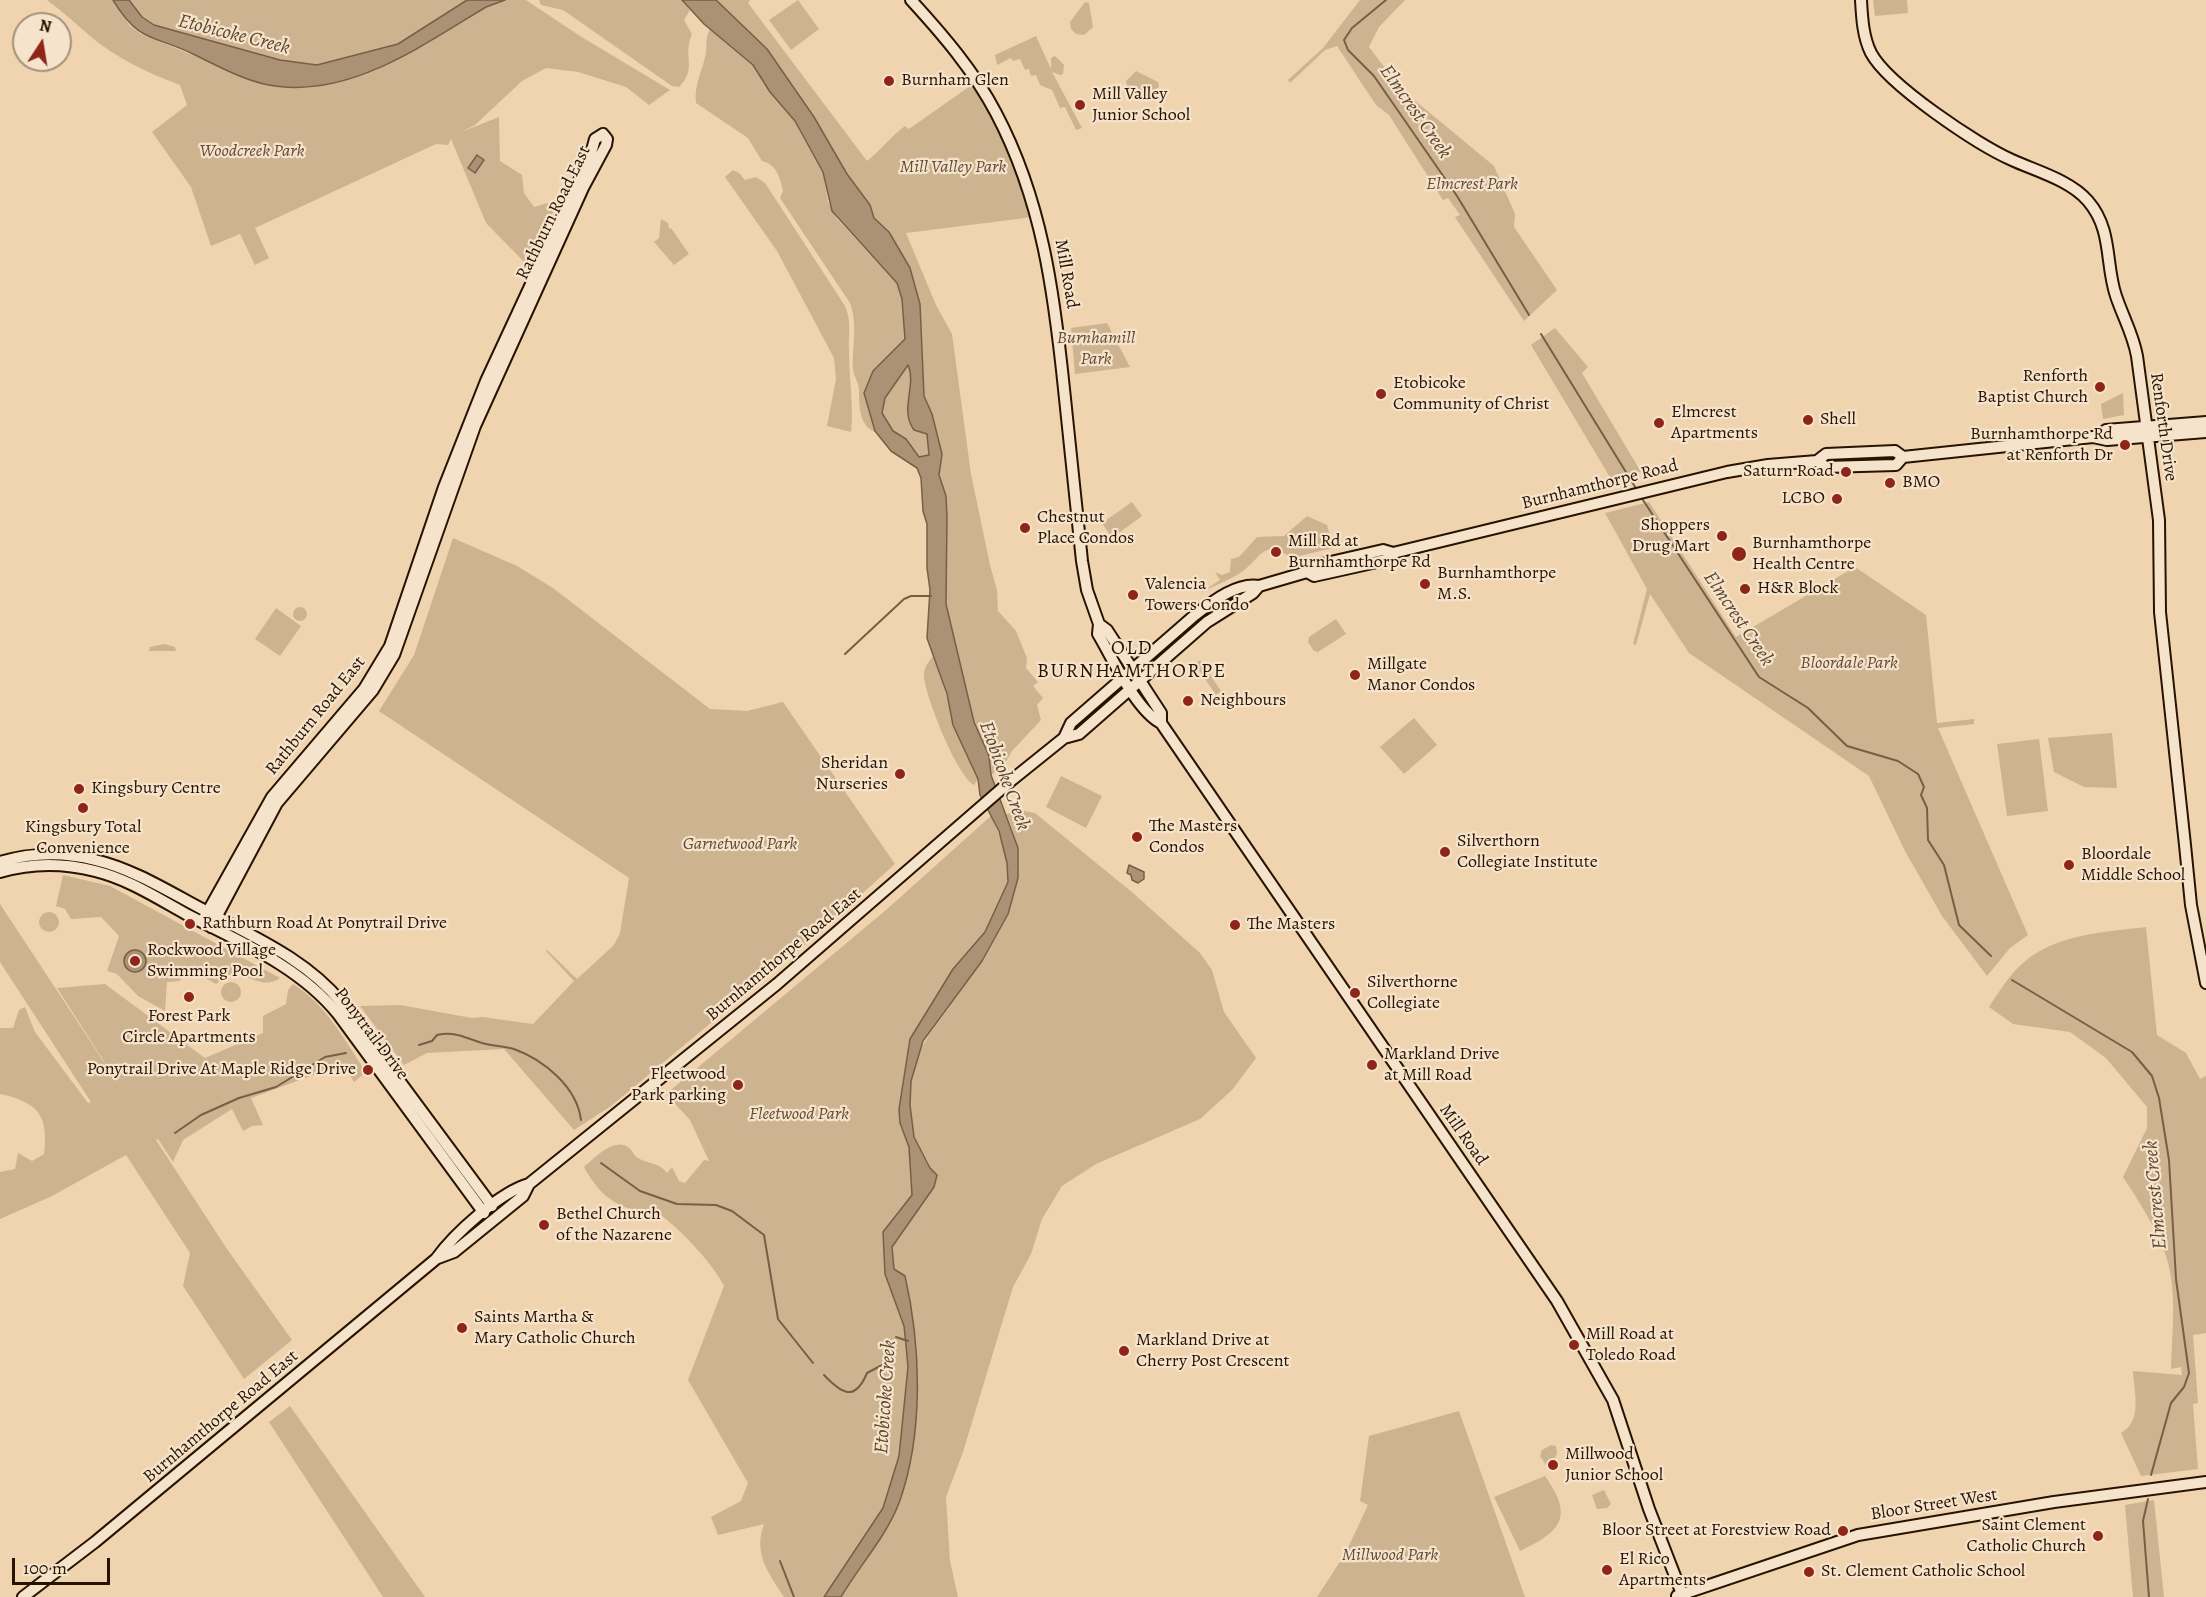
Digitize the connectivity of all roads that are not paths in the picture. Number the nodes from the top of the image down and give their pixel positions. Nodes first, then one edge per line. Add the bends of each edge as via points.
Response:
1 (911, 0) edge
2 (1861, 0) edge
3 (2206, 422) edge
4 (2146, 432) junction
5 (2206, 432) edge
6 (1259, 586) junction
7 (1129, 674) junction
8 (1140, 681) junction
9 (1131, 689) junction
10 (1161, 723) junction
11 (1060, 742) junction
12 (0, 862) edge
13 (0, 872) edge
14 (206, 919) junction
15 (2206, 983) edge
16 (529, 1184) junction
17 (488, 1210) junction
18 (436, 1259) junction
19 (2206, 1482) edge
20 (1679, 1596) edge
21 (24, 1597) edge

1 - 7 street, Mill Road via 956,52 987,97 1019,160 1032,197 1054,292 1085,580 1099,624 1098,634
2 - 4 street, Renforth Drive via 1868,46 1875,61 1898,84 1977,142 2072,188 2094,210 2110,254 2116,296 2133,336
3 - 4 street, Burnhamthorpe Road
4 - 5 street, Burnhamthorpe Road
4 - 6 street, Burnhamthorpe Road via 2107,440 2098,437 1903,457 1896,465 1826,467 1817,461 1768,465 1613,498 1393,553 1383,550 1314,566 1307,572
4 - 15 street, Renforth Drive via 2159,520 2160,612 2186,855
6 - 7 street, Burnhamthorpe Road via 1249,584 1217,599
6 - 8 street, Burnhamthorpe Road via 1207,622
7 - 8 street, Mill Road
7 - 9 street, Mill Road
7 - 11 street, Burnhamthorpe Road via 1071,723
8 - 9 street, Burnhamthorpe Road
8 - 10 street, Mill Road via 1161,712
9 - 10 street, Mill Road via 1153,719
9 - 11 street, Burnhamthorpe Road via 1079,734
10 - 20 street, Mill Road via 1557,1300 1613,1401
11 - 16 street, Burnhamthorpe Road East via 777,984
12 - 14 street via 50,855 93,859 128,871
13 - 14 street via 44,865 93,870
14 - 14 street, Rathburn Road East via 278,803 373,690 394,655 475,426 606,145 605,135 600,134 595,140 486,381 385,655 357,698 277,790
14 - 17 street, Ponytrail Drive via 293,972 324,996
16 - 17 street, Burnhamthorpe Road East via 517,1187
16 - 18 street, Burnhamthorpe Road East via 523,1196 454,1252
17 - 18 street, Burnhamthorpe Road East via 448,1243
18 - 21 street, Burnhamthorpe Road East
19 - 20 street, Bloor Street West via 1858,1535

